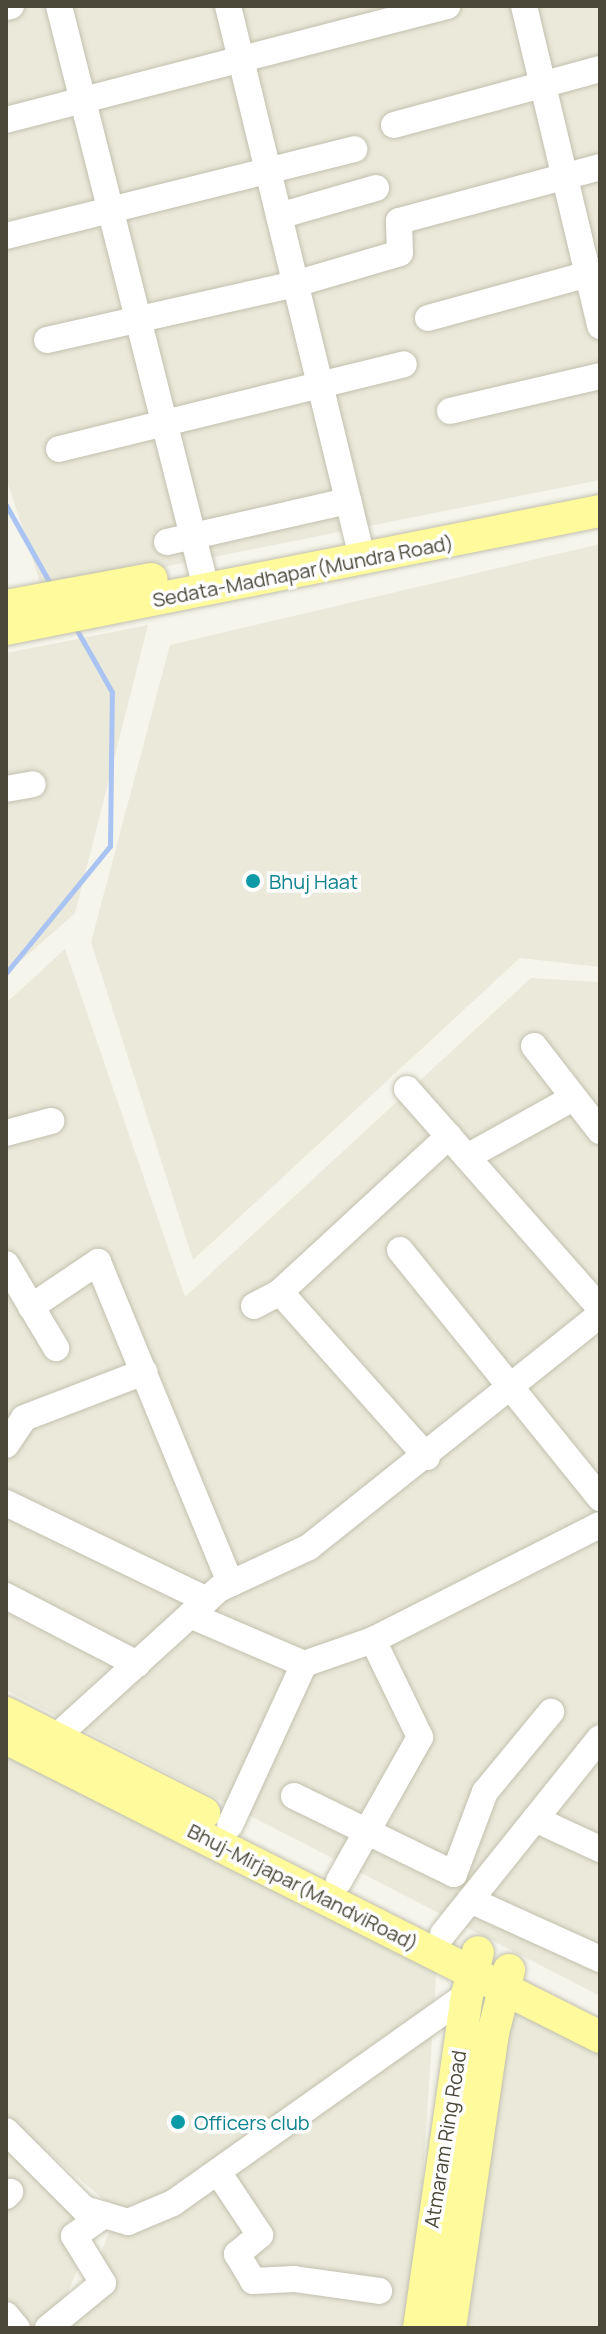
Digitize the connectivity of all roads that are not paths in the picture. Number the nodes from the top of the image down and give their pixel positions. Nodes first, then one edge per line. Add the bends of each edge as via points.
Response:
1 (59, 6) edge
2 (228, 6) edge
3 (448, 6) edge
4 (524, 6) edge
5 (241, 61) junction
6 (600, 69) edge
7 (546, 83) junction
8 (85, 100) junction
9 (6, 120) edge
10 (394, 125) dead end
11 (354, 149) dead end
12 (600, 167) edge
13 (268, 170) junction
14 (564, 175) junction
15 (376, 188) dead end
16 (113, 211) junction
17 (279, 216) junction
18 (6, 236) edge
19 (594, 272) edge
20 (295, 284) junction
21 (139, 318) junction
22 (428, 318) dead end
23 (600, 326) edge
24 (47, 340) dead end
25 (404, 364) dead end
26 (600, 376) edge
27 (320, 385) junction
28 (450, 411) dead end
29 (165, 423) junction
30 (59, 449) dead end
31 (600, 491) edge
32 (348, 501) junction
33 (600, 511) edge
34 (193, 536) junction
35 (358, 541) junction
36 (167, 542) dead end
37 (202, 572) junction
38 (104, 596) junction
39 (9, 617) edge
40 (33, 784) dead end
41 (6, 789) edge
42 (534, 1046) dead end
43 (407, 1089) dead end
44 (573, 1098) junction
45 (51, 1121) dead end
46 (600, 1131) edge
47 (6, 1133) edge
48 (449, 1136) junction
49 (467, 1157) junction
50 (400, 1250) dead end
51 (6, 1264) edge
52 (280, 1292) junction
53 (254, 1306) dead end
54 (31, 1307) junction
55 (600, 1308) edge
56 (600, 1315) edge
57 (56, 1348) dead end
58 (144, 1372) junction
59 (512, 1388) junction
60 (6, 1445) edge
61 (427, 1457) junction
62 (600, 1498) edge
63 (6, 1503) edge
64 (600, 1525) edge
65 (231, 1584) junction
66 (6, 1596) edge
67 (199, 1607) junction
68 (373, 1640) junction
69 (137, 1664) junction
70 (304, 1664) junction
71 (551, 1712) dead end
72 (6, 1713) edge
73 (6, 1738) edge
74 (55, 1738) junction
75 (600, 1738) edge
76 (294, 1796) dead end
77 (535, 1819) junction
78 (230, 1825) junction
79 (367, 1831) junction
80 (600, 1849) edge
81 (339, 1881) junction
82 (470, 1900) junction
83 (443, 1934) junction
84 (600, 1959) edge
85 (473, 1973) junction
86 (507, 1978) junction
87 (600, 2013) edge
88 (600, 2037) edge
89 (6, 2131) edge
90 (218, 2172) junction
91 (104, 2215) junction
92 (379, 2291) dead end
93 (6, 2315) edge
94 (17, 2328) edge
95 (48, 2328) edge
96 (419, 2328) edge
97 (450, 2328) edge

1 - 8 street
2 - 5 street
3 - 5 street
4 - 7 street
5 - 8 street
5 - 13 street
6 - 7 street
7 - 10 street
7 - 14 street
8 - 9 street
8 - 16 street
11 - 13 street
12 - 14 street
13 - 16 street
13 - 17 street
14 - 19 street
14 - 20 street via 399,221 400,253
15 - 17 street
16 - 18 street
16 - 21 street
17 - 20 street
19 - 22 street
19 - 23 street
20 - 21 street
20 - 27 street
21 - 24 street
21 - 29 street
25 - 27 street
26 - 28 street
27 - 29 street
27 - 32 street
29 - 30 street
29 - 34 street
31 - 35 main road, Sedata-Madhapar(Mundra Road)
32 - 34 street
32 - 35 street
33 - 38 main road, Sedata-Madhapar(Mundra Road)
34 - 36 street
34 - 37 street
35 - 37 main road, Sedata-Madhapar(Mundra Road)
37 - 38 main road, Sedata-Madhapar(Mundra Road)
38 - 39 main road, Sedata-Madhapar(Mundra Road)
40 - 41 street
42 - 44 street
43 - 48 street
44 - 46 street
44 - 49 street
45 - 47 street
48 - 49 street
48 - 52 street
49 - 55 street
50 - 59 street
51 - 54 street
52 - 53 street
52 - 61 street
54 - 57 street
54 - 58 street via 98,1262
56 - 59 street
58 - 60 street via 24,1418
58 - 65 street
59 - 61 street
59 - 62 street
61 - 65 street via 309,1547
63 - 67 street
64 - 68 street
65 - 67 street
66 - 69 street
67 - 69 street
67 - 70 street
68 - 70 street
68 - 79 street via 420,1737
69 - 74 street
70 - 78 street
71 - 79 street via 485,1792 454,1874
72 - 74 main road, Bhuj-Mirjapar(MandviRoad)
73 - 85 main road, Bhuj-Mirjapar(MandviRoad)
74 - 78 main road, Bhuj-Mirjapar(MandviRoad)
75 - 77 street
76 - 79 street
77 - 80 street
77 - 82 street
78 - 81 main road, Bhuj-Mirjapar(MandviRoad)
79 - 81 street
81 - 83 main road, Bhuj-Mirjapar(MandviRoad)
82 - 83 street
82 - 84 street
83 - 85 main road, Bhuj-Mirjapar(MandviRoad)
85 - 86 main road, Bhuj-Mirjapar(MandviRoad)
85 - 90 street
85 - 96 main road, Atmaram Ring Road
86 - 87 main road, Bhuj-Mirjapar(MandviRoad)
86 - 88 main road, Bhuj-Mirjapar(MandviRoad)
86 - 97 main road, Atmaram Ring Road
89 - 91 street via 84,2209
90 - 91 street via 173,2203 128,2222
90 - 92 street via 260,2235 237,2254 253,2281 294,2279
91 - 95 street via 74,2236 103,2283
93 - 94 street

